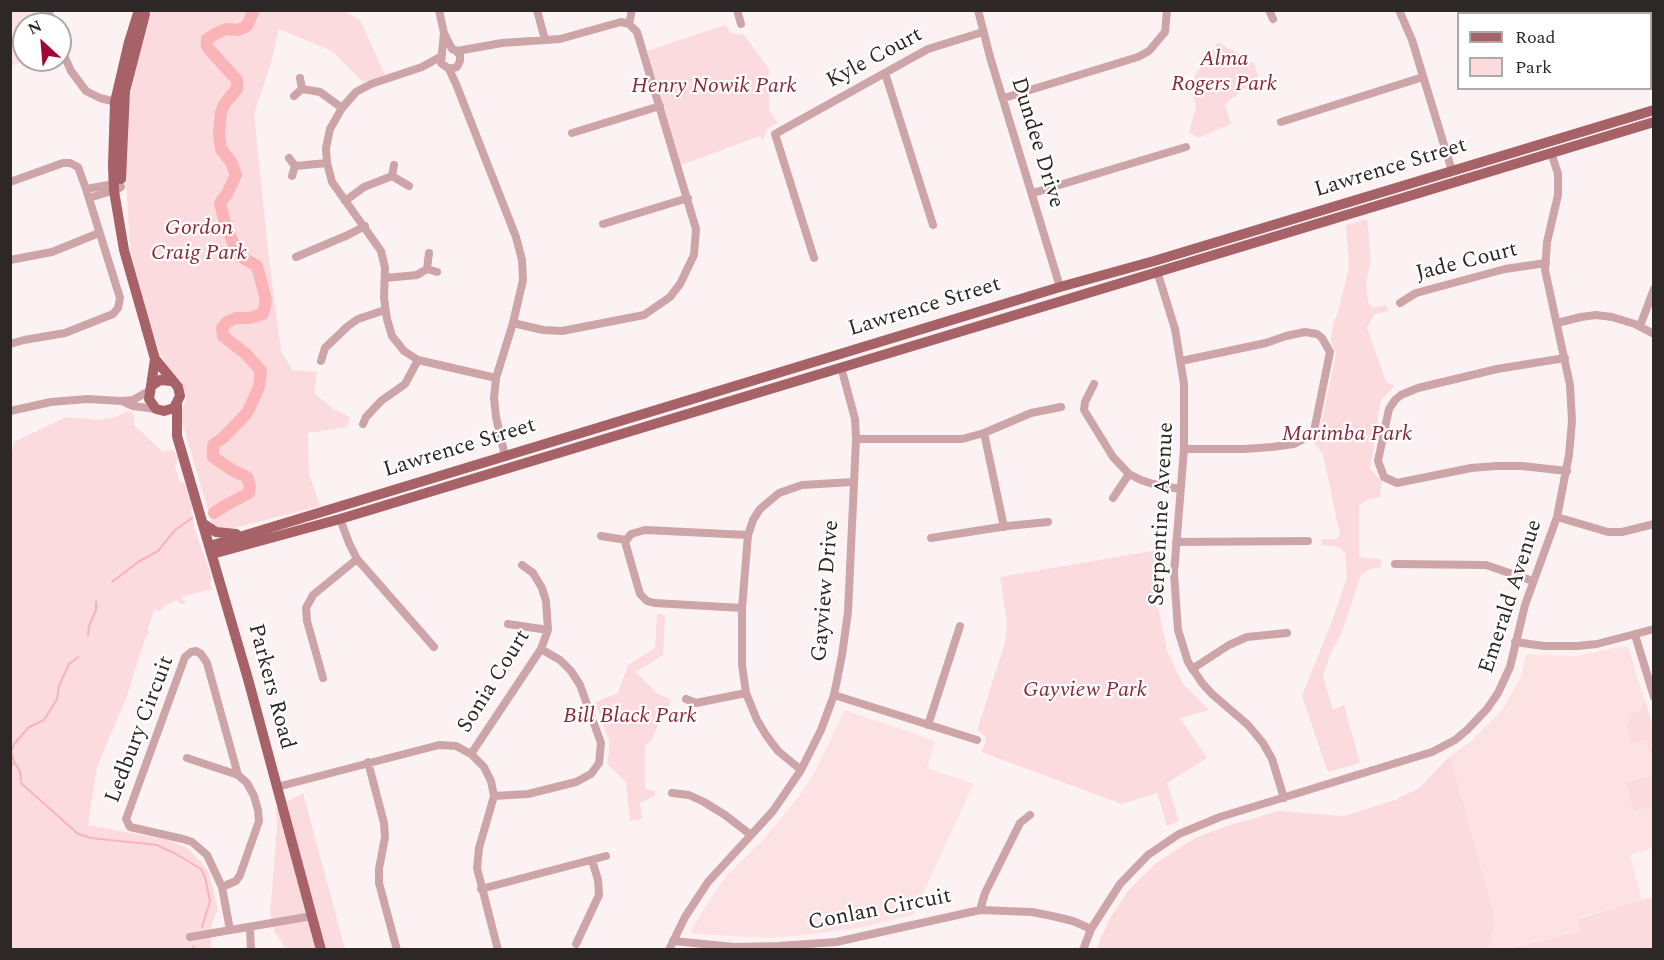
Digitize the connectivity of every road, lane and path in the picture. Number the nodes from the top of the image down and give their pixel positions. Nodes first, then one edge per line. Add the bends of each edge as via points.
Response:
1 (140, 10) edge
2 (146, 10) edge
3 (440, 10) edge
4 (537, 10) edge
5 (632, 10) edge
6 (737, 10) edge
7 (978, 10) edge
8 (1167, 10) edge
9 (1269, 10) edge
10 (1399, 10) edge
11 (1274, 19) dead end
12 (629, 24) junction
13 (741, 24) dead end
14 (983, 33) junction
15 (545, 40) junction
16 (450, 59) junction
17 (72, 72) edge
18 (885, 73) junction
19 (1423, 77) junction
20 (300, 78) dead end
21 (302, 89) junction
22 (294, 96) dead end
23 (1004, 98) junction
24 (119, 103) junction
25 (660, 106) junction
26 (342, 108) junction
27 (1653, 110) edge
28 (1281, 122) dead end
29 (1653, 122) edge
30 (572, 133) dead end
31 (1186, 147) dead end
32 (1549, 148) junction
33 (327, 163) junction
34 (394, 165) dead end
35 (292, 176) dead end
36 (392, 176) junction
37 (1454, 176) junction
38 (10, 182) edge
39 (409, 186) dead end
40 (116, 187) junction
41 (86, 189) junction
42 (1033, 193) junction
43 (89, 198) junction
44 (688, 198) junction
45 (345, 201) junction
46 (603, 224) dead end
47 (933, 225) dead end
48 (365, 226) junction
49 (99, 232) junction
50 (429, 253) dead end
51 (296, 257) dead end
52 (814, 258) dead end
53 (10, 260) edge
54 (1546, 263) junction
55 (1156, 266) junction
56 (427, 269) junction
57 (437, 272) dead end
58 (385, 278) junction
59 (1060, 287) junction
60 (1653, 288) edge
61 (1064, 299) junction
62 (1400, 303) dead end
63 (385, 310) junction
64 (513, 323) junction
65 (1557, 323) junction
66 (1641, 326) junction
67 (1653, 334) edge
68 (10, 344) edge
69 (1565, 358) junction
70 (155, 359) junction
71 (418, 360) junction
72 (321, 361) dead end
73 (839, 361) junction
74 (1181, 361) junction
75 (496, 378) junction
76 (171, 381) junction
77 (1094, 384) dead end
78 (150, 389) junction
79 (122, 401) junction
80 (177, 405) junction
81 (1061, 407) dead end
82 (158, 410) junction
83 (10, 413) edge
84 (363, 424) dead end
85 (984, 433) junction
86 (177, 436) junction
87 (856, 438) junction
88 (1184, 449) junction
89 (507, 462) junction
90 (1567, 471) junction
91 (1129, 474) junction
92 (853, 482) junction
93 (1180, 489) junction
94 (1113, 498) dead end
95 (334, 507) junction
96 (1557, 517) junction
97 (340, 519) junction
98 (1048, 522) dead end
99 (202, 523) junction
100 (1653, 524) edge
101 (1004, 527) junction
102 (748, 535) junction
103 (602, 536) dead end
104 (931, 538) dead end
105 (247, 540) junction
106 (626, 540) junction
107 (1176, 542) junction
108 (1308, 542) dead end
109 (211, 550) junction
110 (357, 559) junction
111 (1395, 564) dead end
112 (522, 566) dead end
113 (219, 578) junction
114 (1533, 581) junction
115 (742, 608) junction
116 (508, 624) dead end
117 (960, 626) dead end
118 (1653, 629) edge
119 (548, 630) junction
120 (1287, 633) dead end
121 (1635, 635) junction
122 (1515, 642) junction
123 (434, 647) dead end
124 (541, 649) junction
125 (1192, 669) junction
126 (323, 678) dead end
127 (746, 693) junction
128 (834, 695) junction
129 (1653, 697) edge
130 (686, 699) dead end
131 (928, 724) junction
132 (977, 740) dead end
133 (471, 754) junction
134 (187, 758) dead end
135 (368, 762) junction
136 (801, 770) junction
137 (238, 775) junction
138 (277, 787) junction
139 (672, 793) dead end
140 (494, 796) junction
141 (1284, 798) junction
142 (1030, 815) dead end
143 (751, 835) junction
144 (606, 856) dead end
145 (592, 860) junction
146 (222, 887) junction
147 (482, 889) junction
148 (980, 910) junction
149 (312, 916) junction
150 (249, 927) junction
151 (231, 930) junction
152 (1091, 930) junction
153 (190, 938) dead end
154 (576, 944) dead end
155 (671, 945) edge
156 (251, 950) edge
157 (321, 950) edge
158 (397, 950) edge
159 (498, 950) edge
160 (1083, 950) edge

1 - 24 main road via 129,42
2 - 24 main road
3 - 16 street
4 - 15 street
5 - 12 street
6 - 13 street
7 - 14 street, Dundee Drive
8 - 23 street via 1165,32 1149,51 1138,57
9 - 11 street
10 - 19 street
12 - 15 street via 621,22
12 - 25 street via 637,32
14 - 18 street, Kyle Court via 927,49
14 - 23 street, Dundee Drive
15 - 16 street via 501,43
16 - 26 street via 371,84 356,92
16 - 64 street via 522,260 523,280
17 - 24 street via 92,95
18 - 47 street
18 - 52 street, Kyle Court via 775,134
19 - 28 street
19 - 37 street
20 - 21 street
21 - 22 street
21 - 26 street via 320,92
23 - 42 street, Dundee Drive
24 - 40 main road
25 - 30 street
25 - 44 street
26 - 33 street via 330,129
27 - 32 main road, Lawrence Street
29 - 32 main road, Lawrence Street
31 - 42 street
32 - 37 main road, Lawrence Street
32 - 54 street, Emerald Avenue via 1558,174 1558,195
33 - 35 street via 292,162
33 - 45 street via 332,182
34 - 36 street
36 - 39 street
36 - 45 street via 364,187
37 - 55 main road, Lawrence Street
38 - 41 street via 66,163 78,167
40 - 41 street
40 - 43 street
40 - 70 main road via 130,277
41 - 43 street
42 - 59 street, Dundee Drive
43 - 49 street
44 - 46 street
44 - 64 street via 696,229 694,255 680,284 659,306 629,319 562,331
45 - 48 street
48 - 51 street
48 - 58 street via 381,251
49 - 53 street via 52,252
49 - 68 street via 120,298 116,311 65,333
50 - 56 street
54 - 62 street, Jade Court via 1505,269 1416,293
54 - 65 street, Emerald Avenue
55 - 59 main road, Lawrence Street
55 - 61 main road, Lawrence Street
55 - 74 street, Serpentine Avenue
56 - 57 street
56 - 58 street via 417,275
58 - 63 street
59 - 61 main road
59 - 73 main road, Lawrence Street
60 - 66 street
61 - 73 main road, Lawrence Street
63 - 71 street via 392,336
63 - 72 street via 348,326 325,348
64 - 75 street
65 - 66 street via 1596,315
65 - 69 street, Emerald Avenue
66 - 67 street
69 - 90 street, Emerald Avenue via 1572,421
69 - 90 street via 1497,369 1401,395 1389,409 1378,461 1384,477 1396,483 1496,466
70 - 76 main road
70 - 78 main road
71 - 75 street
71 - 84 street via 405,384 381,401
73 - 87 street, Gayview Drive via 855,419
73 - 89 main road, Lawrence Street
74 - 88 street, Serpentine Avenue
74 - 88 street via 1305,332 1322,338 1330,352 1314,431 1308,438 1294,444 1254,449
75 - 89 street via 496,417
76 - 78 main road via 160,380
76 - 80 main road via 180,392
77 - 91 street via 1084,410 1113,458
78 - 79 street via 133,400
78 - 82 main road via 150,403
79 - 82 street
79 - 83 street via 69,400
80 - 82 main road via 169,411
80 - 86 main road, Parkers Road
81 - 85 street via 1031,413
82 - 86 main road, Parkers Road
85 - 87 street via 946,440
85 - 101 street
86 - 99 main road, Parkers Road
87 - 92 street, Gayview Drive
88 - 93 street, Serpentine Avenue
89 - 95 main road, Lawrence Street
89 - 97 main road, Lawrence Street
90 - 96 street, Emerald Avenue
91 - 93 street
91 - 94 street
92 - 102 street via 802,486 779,493 760,509
92 - 128 street, Gayview Drive via 848,612
93 - 107 street, Serpentine Avenue
95 - 97 main road
95 - 105 main road, Lawrence Street
96 - 100 street via 1608,532
96 - 114 street, Emerald Avenue
97 - 105 main road, Lawrence Street
97 - 110 street
98 - 101 street
99 - 105 main road via 216,532
99 - 109 main road, Parkers Road
101 - 104 street
102 - 106 street via 645,530
102 - 115 street
103 - 106 street
105 - 109 main road, Lawrence Street
105 - 113 main road via 227,557
106 - 115 street via 640,594 647,601
107 - 108 street
107 - 125 street, Serpentine Avenue via 1174,603 1178,630
109 - 113 main road, Parkers Road
110 - 123 street
110 - 126 street via 313,595 306,608
111 - 114 street via 1486,565
112 - 119 street, Sonia Court via 533,573 542,588
113 - 138 main road, Parkers Road
114 - 122 street, Emerald Avenue
115 - 127 street
116 - 119 street
117 - 131 street
118 - 121 street
119 - 124 street, Sonia Court
120 - 125 street via 1247,637
121 - 122 street via 1576,646
121 - 129 street
122 - 141 street, Emerald Avenue via 1510,667 1498,693 1455,740 1424,756
124 - 133 street, Sonia Court
124 - 140 street via 560,660 576,678 601,743 599,763 591,774 576,782 528,794
125 - 141 street, Serpentine Avenue via 1212,694 1257,734 1272,759
127 - 130 street via 696,703
127 - 136 street via 766,735
128 - 131 street
128 - 136 street, Gayview Drive
131 - 132 street
133 - 135 street via 456,746 439,745
133 - 140 street via 484,767
134 - 137 street
135 - 138 street
135 - 158 street via 384,823 379,883
136 - 143 street, Gayview Drive
137 - 146 street, Ledbury Circuit via 254,796 259,821 239,878
137 - 146 street, Ledbury Circuit via 207,663 199,652 191,652 185,657 126,819 130,827 192,842 212,861
138 - 149 main road, Parkers Road
139 - 143 street via 704,802
140 - 147 street via 477,858
141 - 152 street, Emerald Avenue via 1197,825 1158,848 1120,884
142 - 148 street via 1020,823
143 - 155 street, Gayview Drive via 708,882
144 - 145 street
145 - 147 street
145 - 154 street via 599,895
146 - 151 street, Ledbury Circuit
147 - 159 street
148 - 152 street, Conlan Circuit via 1032,912 1082,924
148 - 155 street, Conlan Circuit via 836,942
149 - 150 street
149 - 157 main road, Parkers Road
150 - 151 street
150 - 156 street
151 - 153 street
152 - 160 street, Emerald Avenue

